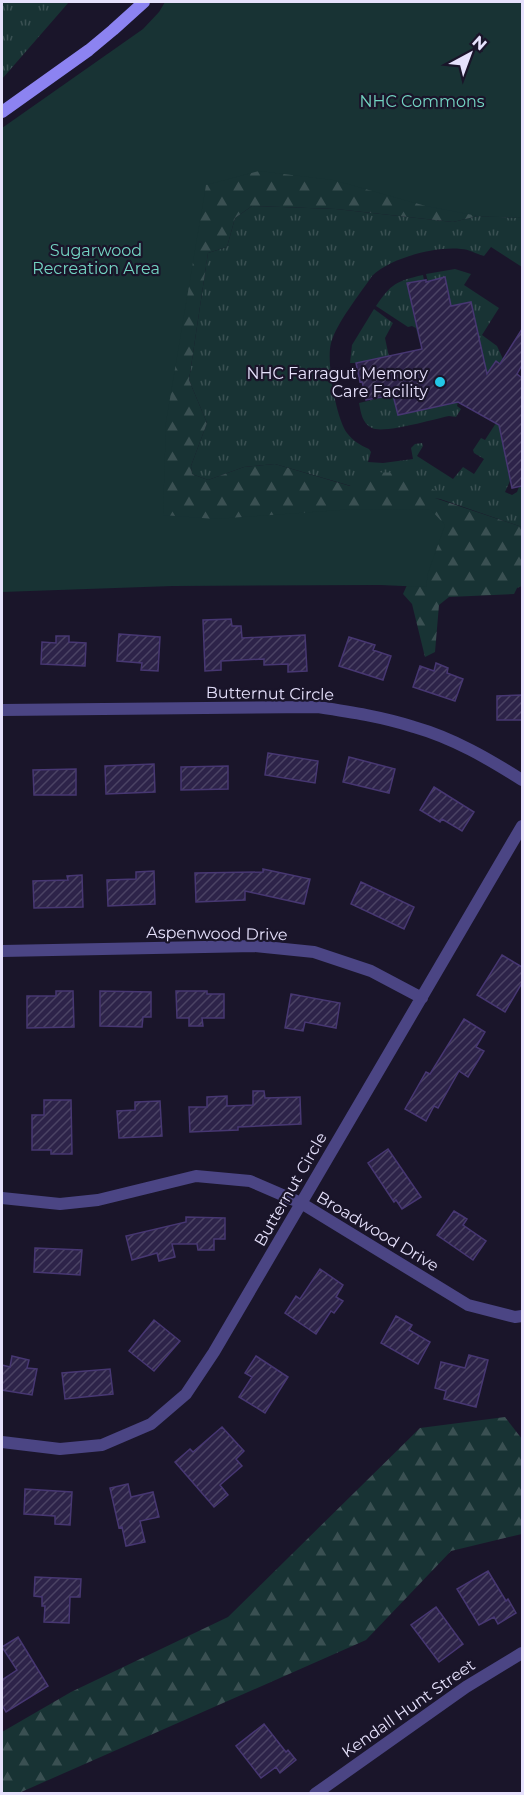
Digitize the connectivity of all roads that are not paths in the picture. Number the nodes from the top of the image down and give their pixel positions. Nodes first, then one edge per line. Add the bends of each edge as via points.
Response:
1 (144, 2) edge
2 (2, 112) edge
3 (2, 710) edge
4 (522, 780) edge
5 (522, 826) edge
6 (2, 951) edge
7 (422, 998) junction
8 (2, 1198) edge
9 (301, 1203) junction
10 (522, 1316) edge
11 (2, 1442) edge
12 (522, 1653) edge
13 (315, 1794) edge

1 - 2 street via 89,50
3 - 4 street, Butternut Circle via 318,707 416,727 459,744
5 - 7 street, Butternut Circle
6 - 7 street, Aspenwood Drive via 255,946 314,952 371,970
7 - 9 street, Butternut Circle
8 - 9 street, Broadwood Drive via 60,1204 98,1200 196,1176 250,1181
9 - 10 street, Broadwood Drive via 468,1305
9 - 11 street, Butternut Circle via 186,1394 151,1424 102,1445 60,1449
12 - 13 street, Kendall Hunt Street via 466,1687

